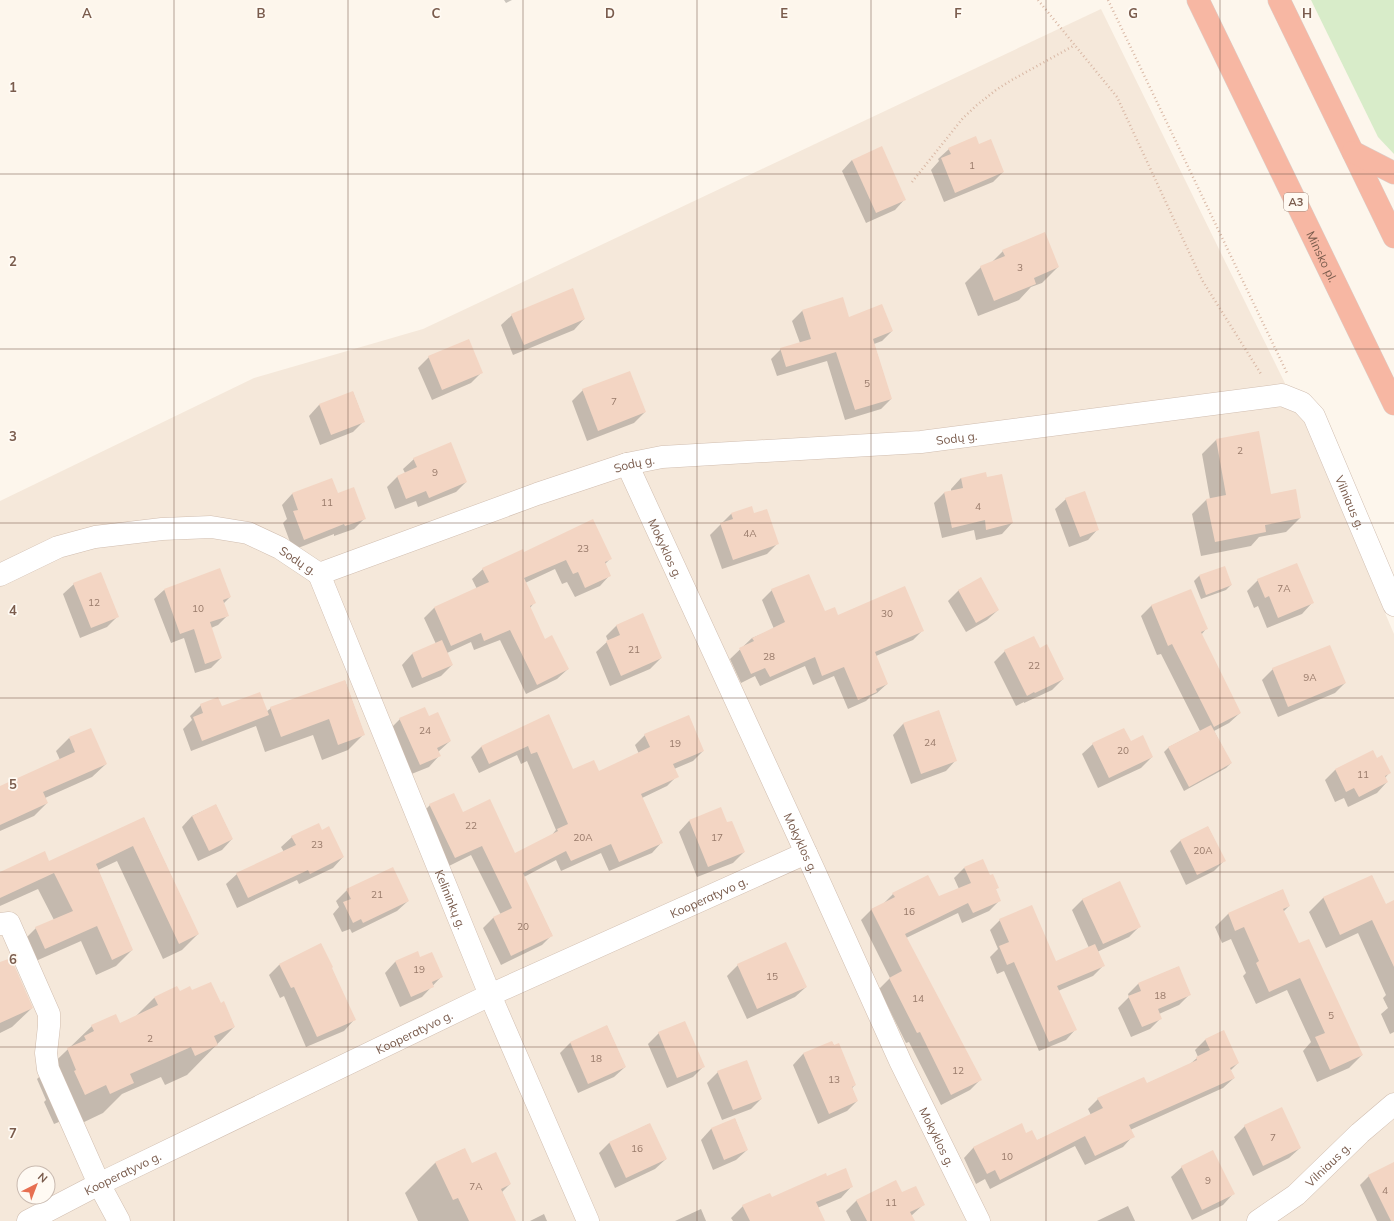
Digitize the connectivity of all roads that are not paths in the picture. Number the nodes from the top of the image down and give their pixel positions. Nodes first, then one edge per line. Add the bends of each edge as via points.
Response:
1 (1198, 0) edge
2 (1279, 0) edge
3 (1353, 152) junction
4 (1394, 173) edge
5 (1394, 237) edge
6 (1302, 403) joint
7 (1394, 404) edge
8 (627, 464) junction
9 (319, 574) junction
10 (0, 575) edge
11 (1394, 605) edge
12 (806, 853) junction
13 (0, 924) edge
14 (490, 995) junction
15 (1394, 1104) edge
16 (99, 1184) junction
17 (28, 1221) edge
18 (119, 1221) edge
19 (588, 1221) edge
20 (978, 1221) edge
21 (1258, 1221) edge

1 - 7 highway, Minsko pl. / A3
2 - 3 highway
3 - 4 highway
3 - 5 highway
6 - 8 street, Sodų g. via 1282,395 1268,396 921,442 662,457
6 - 11 street, Vilniaus g. via 1314,416
8 - 9 street, Sodų g. via 537,494
8 - 12 street, Mokyklos g.
9 - 10 street, Sodų g. via 280,548 248,533 211,527 162,529 95,537 58,548
9 - 14 street, Kelininkų g.
12 - 14 street, Kooperatyvo g.
12 - 20 street, Mokyklos g. via 901,1063
13 - 16 street via 8,922 49,1014 46,1053 48,1069
14 - 16 street, Kooperatyvo g.
14 - 19 street, Kelininkų g.
15 - 21 street, Vilniaus g. via 1296,1195
16 - 17 street, Kooperatyvo g.
16 - 18 street

